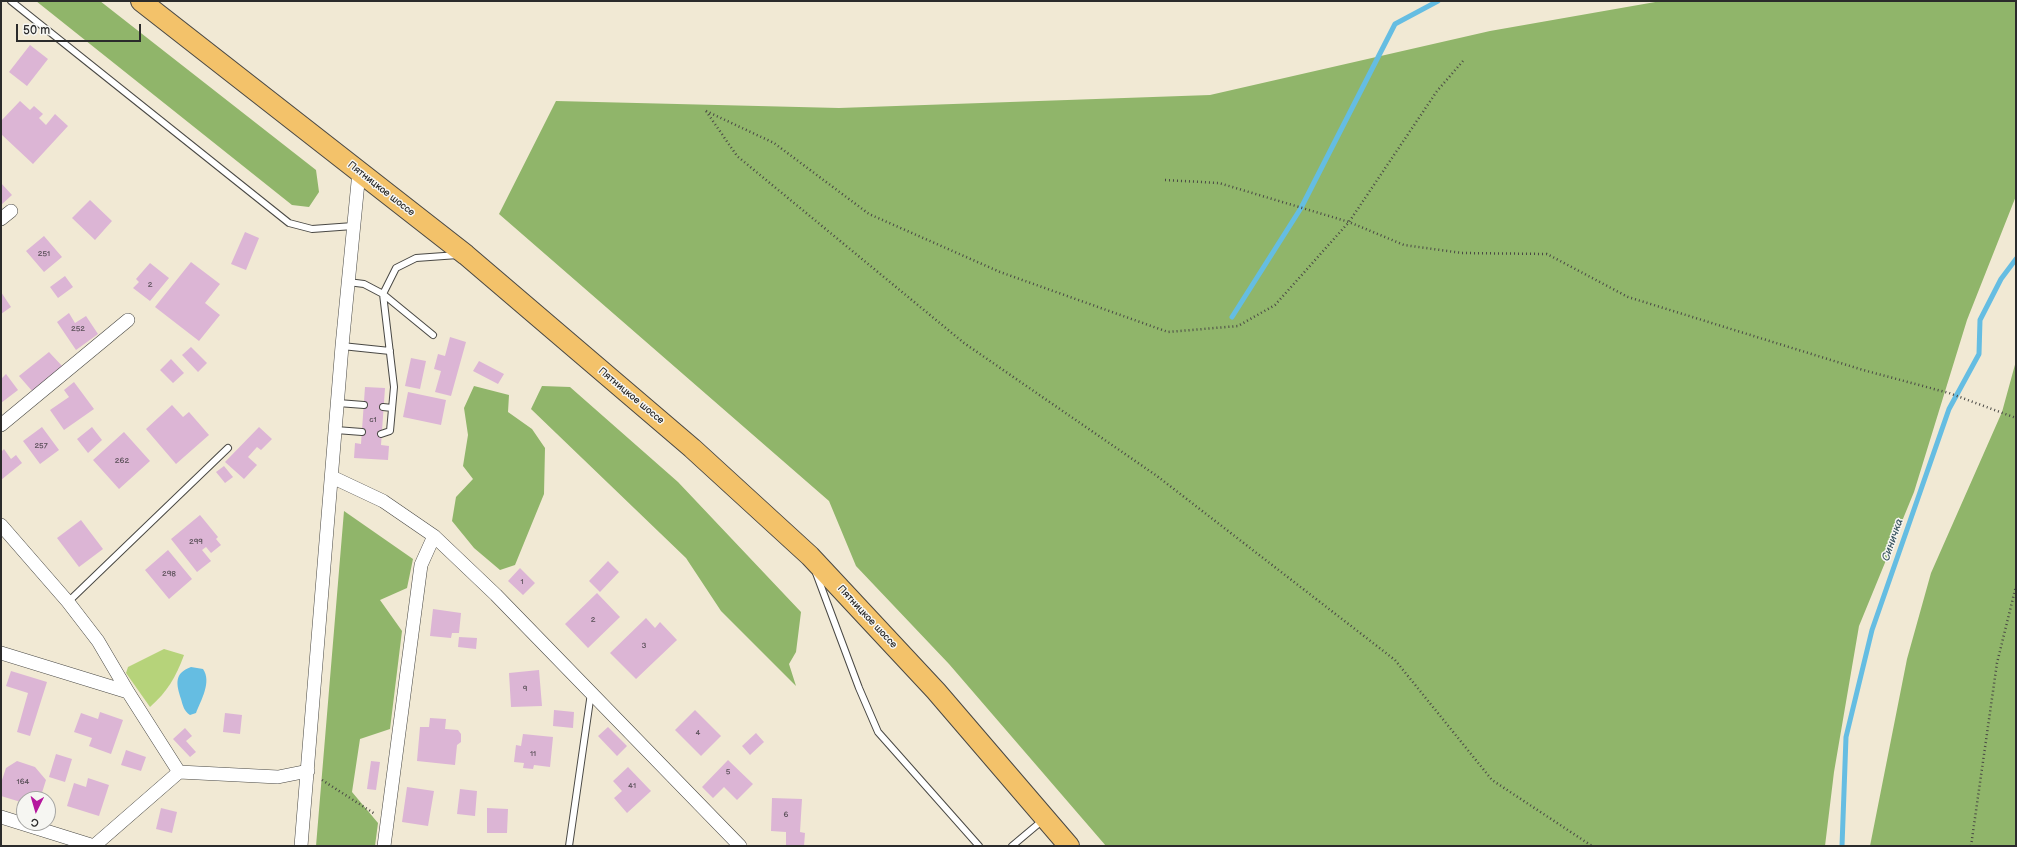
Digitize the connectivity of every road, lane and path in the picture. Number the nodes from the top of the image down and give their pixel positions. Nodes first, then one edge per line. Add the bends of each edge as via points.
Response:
1 (11, 1) edge
2 (141, 1) edge
3 (1463, 61) dead end
4 (359, 172) junction
5 (1165, 180) dead end
6 (1350, 222) junction
7 (353, 226) junction
8 (466, 255) junction
9 (348, 282) junction
10 (383, 294) junction
11 (128, 320) dead end
12 (433, 335) dead end
13 (342, 346) junction
14 (390, 351) junction
15 (338, 403) junction
16 (364, 405) dead end
17 (383, 407) dead end
18 (392, 408) junction
19 (2016, 418) edge
20 (1, 425) edge
21 (336, 430) junction
22 (362, 432) dead end
23 (381, 434) dead end
24 (228, 448) dead end
25 (332, 477) junction
26 (1, 525) edge
27 (434, 536) junction
28 (810, 556) junction
29 (2016, 586) edge
30 (68, 602) junction
31 (1, 653) edge
32 (128, 692) junction
33 (591, 694) junction
34 (308, 771) junction
35 (179, 772) junction
36 (1, 818) edge
37 (1046, 818) junction
38 (387, 822) junction
39 (94, 846) edge
40 (301, 846) edge
41 (384, 846) edge
42 (569, 846) edge
43 (740, 846) edge
44 (979, 846) edge
45 (1012, 846) edge
46 (1069, 846) edge
47 (1592, 846) edge
48 (1972, 846) edge

1 - 7 lane via 289,223 312,229
2 - 4 main road, Пятницкое шоссе
3 - 6 path via 1437,91
4 - 7 street
4 - 8 main road, Пятницкое шоссе
5 - 6 path via 1219,183
6 - 19 path via 1404,245 1462,253 1547,254 1628,297 1863,370 1949,393
6 - 47 path via 1275,305 1238,326 1168,332 1000,272 869,214 774,144 706,111 737,156 964,343 1157,476 1395,660 1492,780
7 - 9 street
8 - 10 lane via 416,258 396,268
8 - 28 main road, Пятницкое шоссе via 692,448
9 - 10 lane via 364,284
9 - 13 street
10 - 12 lane
10 - 14 lane
11 - 20 street
13 - 14 lane
13 - 15 street
14 - 18 lane via 394,387
15 - 16 lane
15 - 21 street
17 - 18 lane
18 - 23 lane via 390,431
21 - 22 lane
21 - 25 street
24 - 30 lane
25 - 27 street via 383,501
25 - 34 street
26 - 30 street
27 - 33 street via 496,595
27 - 38 street via 421,565
28 - 37 main road, Пятницкое шоссе via 936,691
28 - 44 lane via 878,732
29 - 48 path via 1997,663
30 - 32 street via 98,641
31 - 32 street
32 - 35 street
33 - 42 lane
33 - 43 street
34 - 35 street via 278,778
34 - 38 path
34 - 40 street
35 - 39 street
36 - 39 street
37 - 45 lane
37 - 46 main road, Пятницкое шоссе
38 - 41 street

